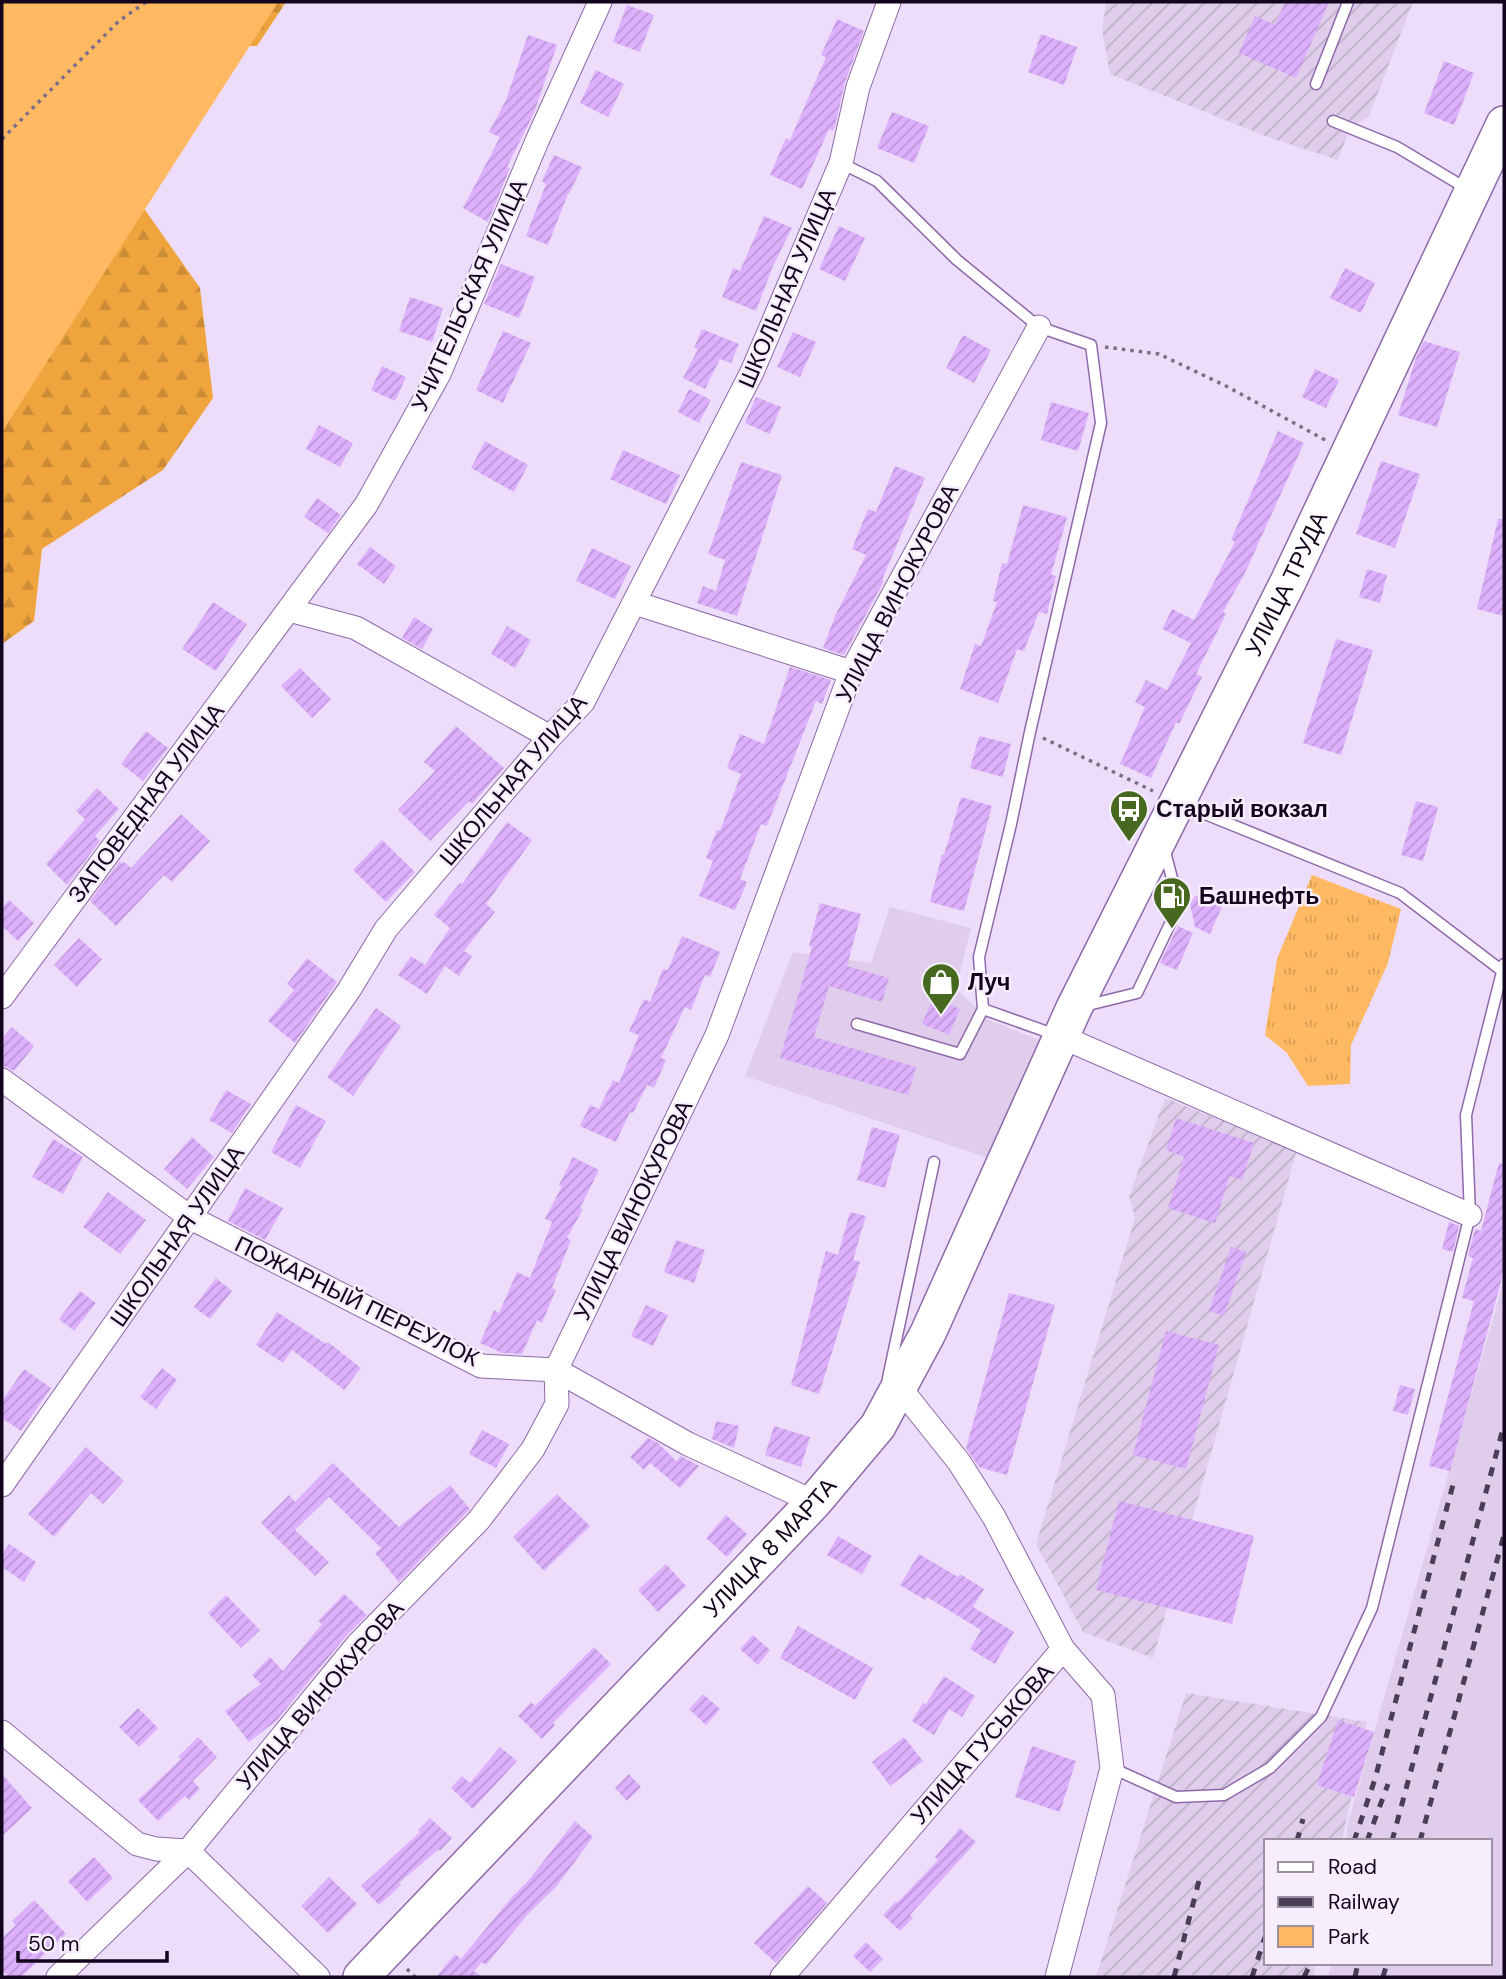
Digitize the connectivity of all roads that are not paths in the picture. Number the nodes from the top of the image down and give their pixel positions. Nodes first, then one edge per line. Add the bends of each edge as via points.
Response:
1 (600, 2) edge
2 (889, 2) edge
3 (1348, 2) edge
4 (1317, 84) dead end
5 (1333, 121) dead end
6 (1504, 124) edge
7 (841, 163) junction
8 (1471, 192) junction
9 (1039, 327) junction
10 (635, 603) junction
11 (289, 610) junction
12 (851, 672) junction
13 (550, 737) junction
14 (1177, 802) junction
15 (1161, 836) junction
16 (1503, 967) edge
17 (2, 997) edge
18 (983, 1009) junction
19 (1068, 1023) junction
20 (857, 1024) dead end
21 (2, 1080) edge
22 (934, 1162) dead end
23 (1470, 1215) junction
24 (191, 1218) junction
25 (556, 1370) junction
26 (900, 1388) junction
27 (878, 1426) junction
28 (2, 1485) edge
29 (814, 1502) junction
30 (1063, 1649) junction
31 (2, 1732) edge
32 (1112, 1768) junction
33 (188, 1851) junction
34 (58, 1977) edge
35 (318, 1977) edge
36 (361, 1977) edge
37 (782, 1977) edge
38 (1057, 1977) edge

1 - 11 street, УЧИТЕЛЬСКАЯ УЛИЦА via 439,374 366,505
2 - 7 street, ШКОЛЬНАЯ УЛИЦА via 858,87
3 - 4 lane
5 - 8 lane via 1397,147
6 - 8 main road, УЛИЦА ТРУДА
7 - 9 lane via 877,181 957,260
7 - 10 street, ШКОЛЬНАЯ УЛИЦА via 752,372
8 - 14 main road, УЛИЦА ТРУДА via 1288,582
9 - 12 street, УЛИЦА ВИНОКУРОВА
9 - 18 lane via 1091,345 1101,423 979,957
10 - 12 street
10 - 13 street, ШКОЛЬНАЯ УЛИЦА via 583,702
11 - 13 street via 356,628
11 - 17 street, ЗАПОВЕДНАЯ УЛИЦА
12 - 25 street, УЛИЦА ВИНОКУРОВА via 717,1035
13 - 24 street, ШКОЛЬНАЯ УЛИЦА via 386,929
14 - 15 main road, УЛИЦА ТРУДА
14 - 16 lane via 1399,893
15 - 19 main road, УЛИЦА ТРУДА
15 - 19 lane via 1179,905 1138,993
16 - 23 lane via 1466,1115
18 - 19 lane
18 - 20 lane via 960,1054
19 - 23 street
19 - 26 main road, УЛИЦА 8 МАРТА
21 - 24 street, ПОЖАРНЫЙ ПЕРЕУЛОК
22 - 27 lane
23 - 32 lane via 1372,1608 1321,1717 1270,1768 1224,1795 1176,1797
24 - 25 street, ПОЖАРНЫЙ ПЕРЕУЛОК via 481,1366
24 - 28 street, ШКОЛЬНАЯ УЛИЦА
25 - 29 street, ПОЖАРНЫЙ ПЕРЕУЛОК via 688,1444
25 - 33 street, УЛИЦА ВИНОКУРОВА via 557,1404 533,1449 479,1520 358,1644
26 - 27 main road, УЛИЦА 8 МАРТА
26 - 30 street, УЛИЦА ГУСЬКОВА via 959,1462 994,1517
27 - 29 main road, УЛИЦА 8 МАРТА
29 - 36 main road, УЛИЦА 8 МАРТА
30 - 32 street via 1103,1695
30 - 37 street, УЛИЦА ГУСЬКОВА
31 - 33 street via 137,1844
32 - 38 street
33 - 34 street, УЛИЦА ВИНОКУРОВА
33 - 35 street

